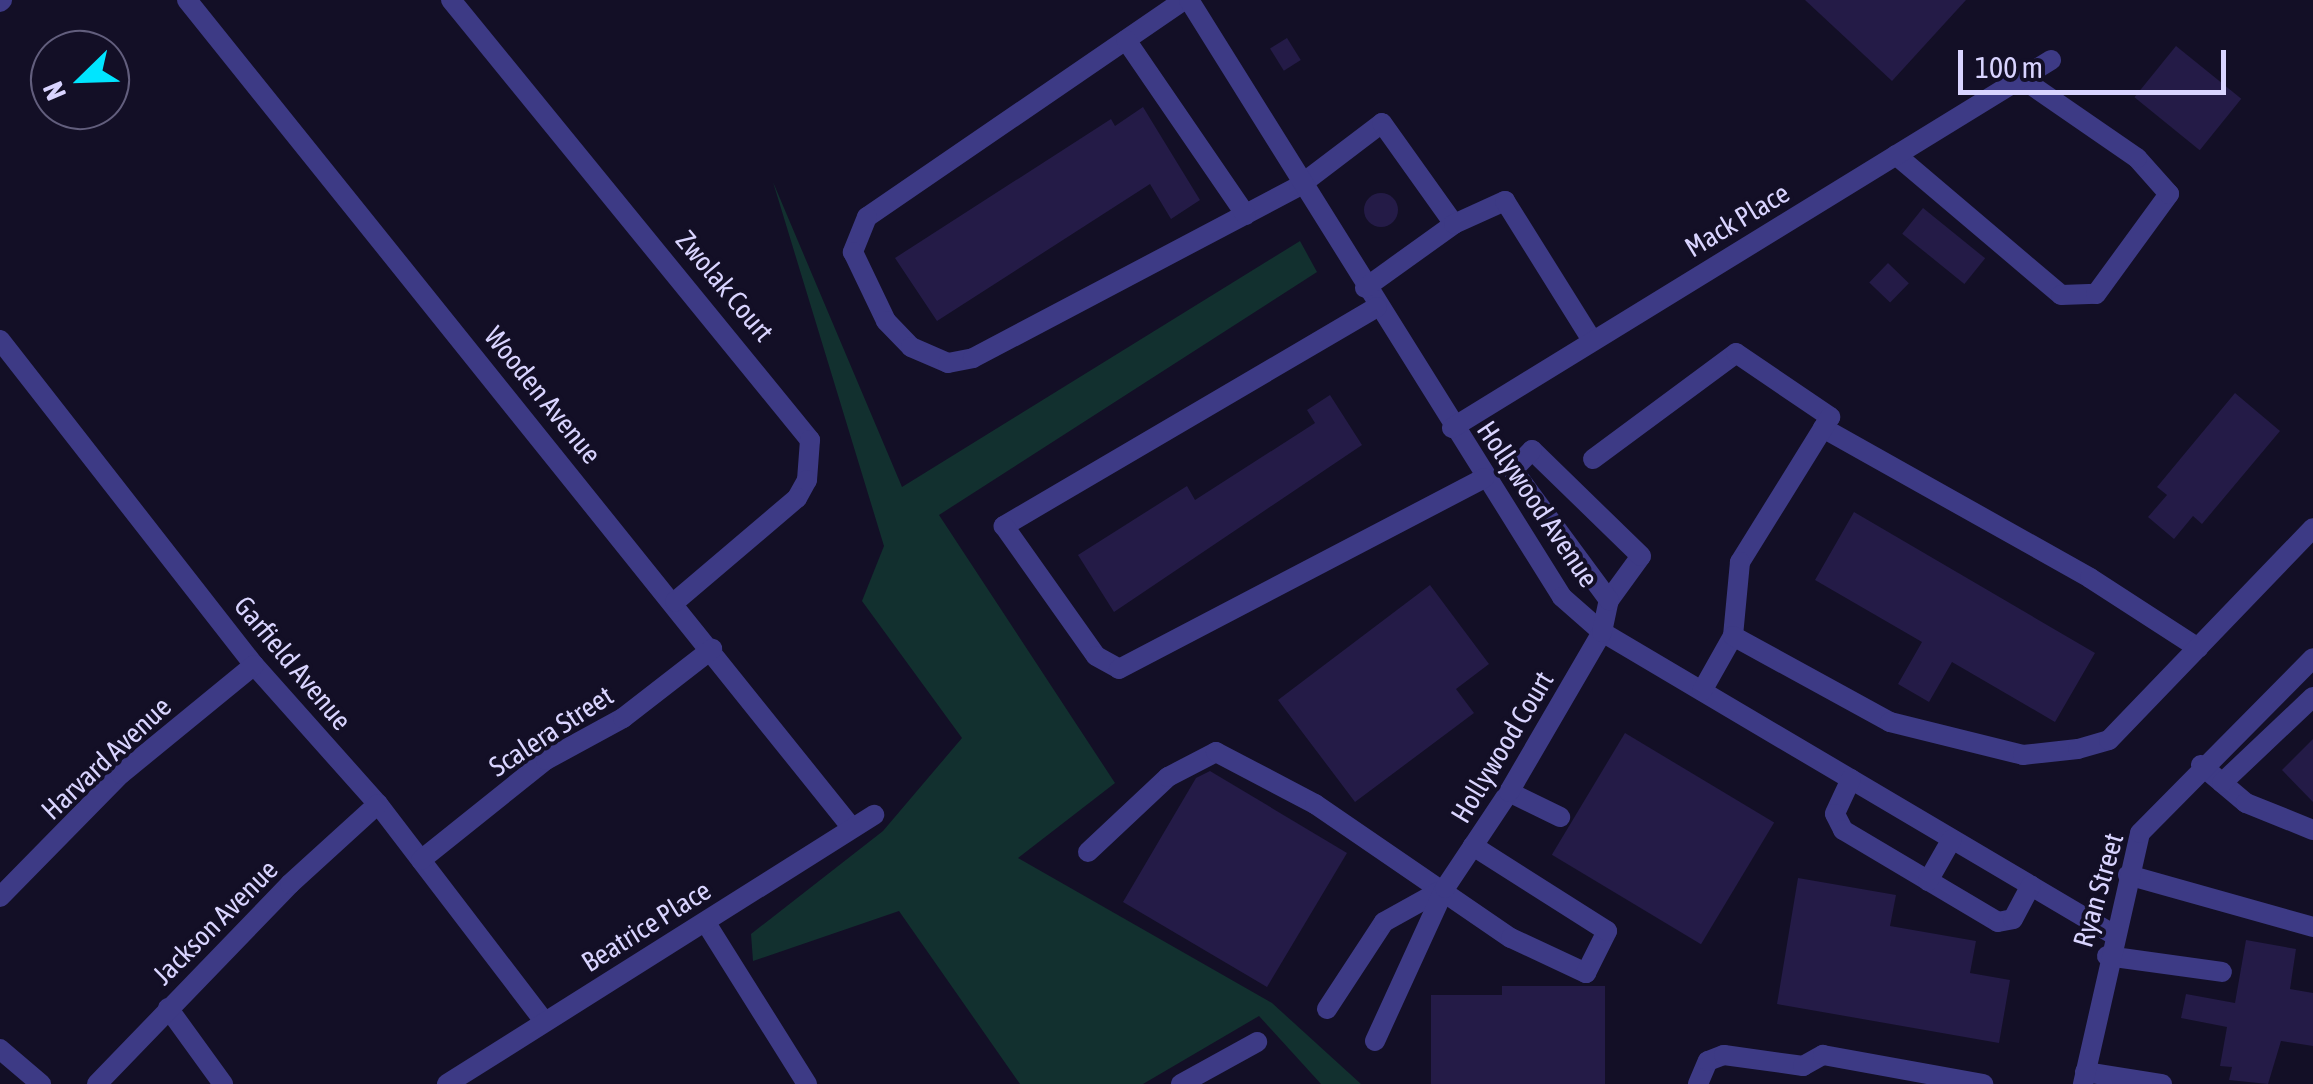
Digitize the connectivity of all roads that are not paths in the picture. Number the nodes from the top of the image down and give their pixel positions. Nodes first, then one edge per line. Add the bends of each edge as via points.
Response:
1 (187, 0) edge
2 (451, 0) edge
3 (1186, 0) edge
4 (1126, 40) junction
5 (2050, 60) dead end
6 (2021, 78) junction
7 (1896, 154) junction
8 (1299, 186) junction
9 (1246, 215) junction
10 (1454, 224) junction
11 (1365, 288) junction
12 (1377, 307) junction
13 (0, 340) edge
14 (1592, 340) junction
15 (1452, 428) junction
16 (1823, 428) junction
17 (1593, 459) dead end
18 (1484, 478) junction
19 (2313, 528) edge
20 (1609, 600) junction
21 (675, 602) junction
22 (1602, 632) junction
23 (1732, 636) junction
24 (2198, 648) junction
25 (712, 650) junction
26 (2313, 658) edge
27 (254, 664) junction
28 (1702, 691) junction
29 (2313, 697) edge
30 (2201, 765) junction
31 (1850, 779) junction
32 (2222, 783) junction
33 (1510, 792) junction
34 (378, 804) junction
35 (874, 815) dead end
36 (1560, 818) dead end
37 (852, 828) junction
38 (2313, 830) edge
39 (1952, 838) junction
40 (1473, 846) junction
41 (1088, 852) dead end
42 (421, 860) junction
43 (2128, 875) junction
44 (1928, 880) junction
45 (2031, 885) junction
46 (1444, 888) junction
47 (0, 897) edge
48 (706, 922) junction
49 (2313, 927) edge
50 (2112, 933) junction
51 (2107, 956) junction
52 (2222, 972) dead end
53 (168, 1008) junction
54 (1327, 1008) dead end
55 (544, 1021) junction
56 (1376, 1041) dead end
57 (1257, 1042) dead end
58 (0, 1048) edge
59 (1859, 1062) junction
60 (2084, 1078) edge
61 (460, 1081) edge
62 (40, 1084) edge
63 (97, 1084) edge
64 (223, 1084) edge
65 (808, 1084) edge
66 (1180, 1084) edge
67 (1698, 1084) edge
68 (1856, 1084) edge
69 (1982, 1084) edge
70 (2162, 1084) edge

1 - 21 street, Wooden Avenue
2 - 21 street, Zwolak Court via 810,440 810,470 797,498
3 - 4 street
3 - 8 street, Hollywood Avenue
4 - 9 street
4 - 9 street via 867,217 854,252 886,321 911,347 948,363 973,358
5 - 6 street, Mack Place
6 - 7 street, Mack Place
6 - 7 street via 2137,158 2169,194 2096,294 2061,296
7 - 14 street, Mack Place
8 - 9 street
8 - 10 street via 1382,123
8 - 11 street, Hollywood Avenue
10 - 11 street
10 - 14 street via 1504,201
11 - 12 street, Hollywood Avenue
12 - 15 street, Hollywood Avenue
12 - 18 street via 1004,526 1096,656 1119,668
13 - 27 street, Garfield Avenue
14 - 15 street, Mack Place
15 - 18 street, Hollywood Avenue
16 - 17 street via 1830,417 1736,353
16 - 23 street via 1740,562
16 - 24 street via 2090,578
18 - 22 street, Hollywood Avenue via 1562,597
19 - 24 street
20 - 20 street via 1642,556 1532,450 1513,470
20 - 22 street, Hollywood Court
21 - 25 street, Wooden Avenue
22 - 28 street, Hollywood Avenue
22 - 33 street, Hollywood Court
23 - 24 street via 1890,722 2023,754 2109,740
23 - 28 street
25 - 37 street, Wooden Avenue
25 - 42 street, Scalera Street via 624,718 546,760
26 - 30 street, Ryan Street
27 - 34 street, Garfield Avenue
27 - 47 street, Harvard Avenue via 121,774
28 - 31 street, Hollywood Avenue
29 - 32 street
30 - 32 street
30 - 43 street, Ryan Street via 2140,834
31 - 39 street, Hollywood Avenue
31 - 44 street via 1838,823
32 - 38 street via 2246,803
33 - 36 street
33 - 40 street, Hollywood Court
34 - 42 street, Garfield Avenue
34 - 53 street, Jackson Avenue
35 - 37 street, Beatrice Place
37 - 48 street, Beatrice Place
39 - 44 street
39 - 45 street, Hollywood Avenue
40 - 46 street, Hollywood Court
40 - 46 street via 1607,931 1586,973 1511,938
41 - 46 street via 1168,778 1216,752
42 - 55 street, Garfield Avenue
43 - 49 street
43 - 50 street, Ryan Street
44 - 45 street via 1998,922 2013,919
45 - 50 street, Hollywood Avenue
46 - 54 street via 1384,922
46 - 56 street, Hollywood Court
48 - 55 street, Beatrice Place
48 - 65 street
50 - 51 street, Ryan Street
51 - 52 street
51 - 60 street, Ryan Street
53 - 63 street, Jackson Avenue
53 - 64 street
55 - 61 street, Beatrice Place
57 - 66 street
58 - 62 street
59 - 67 street via 1822,1056 1803,1066 1724,1056 1708,1061
59 - 68 street
59 - 69 street
60 - 70 street

